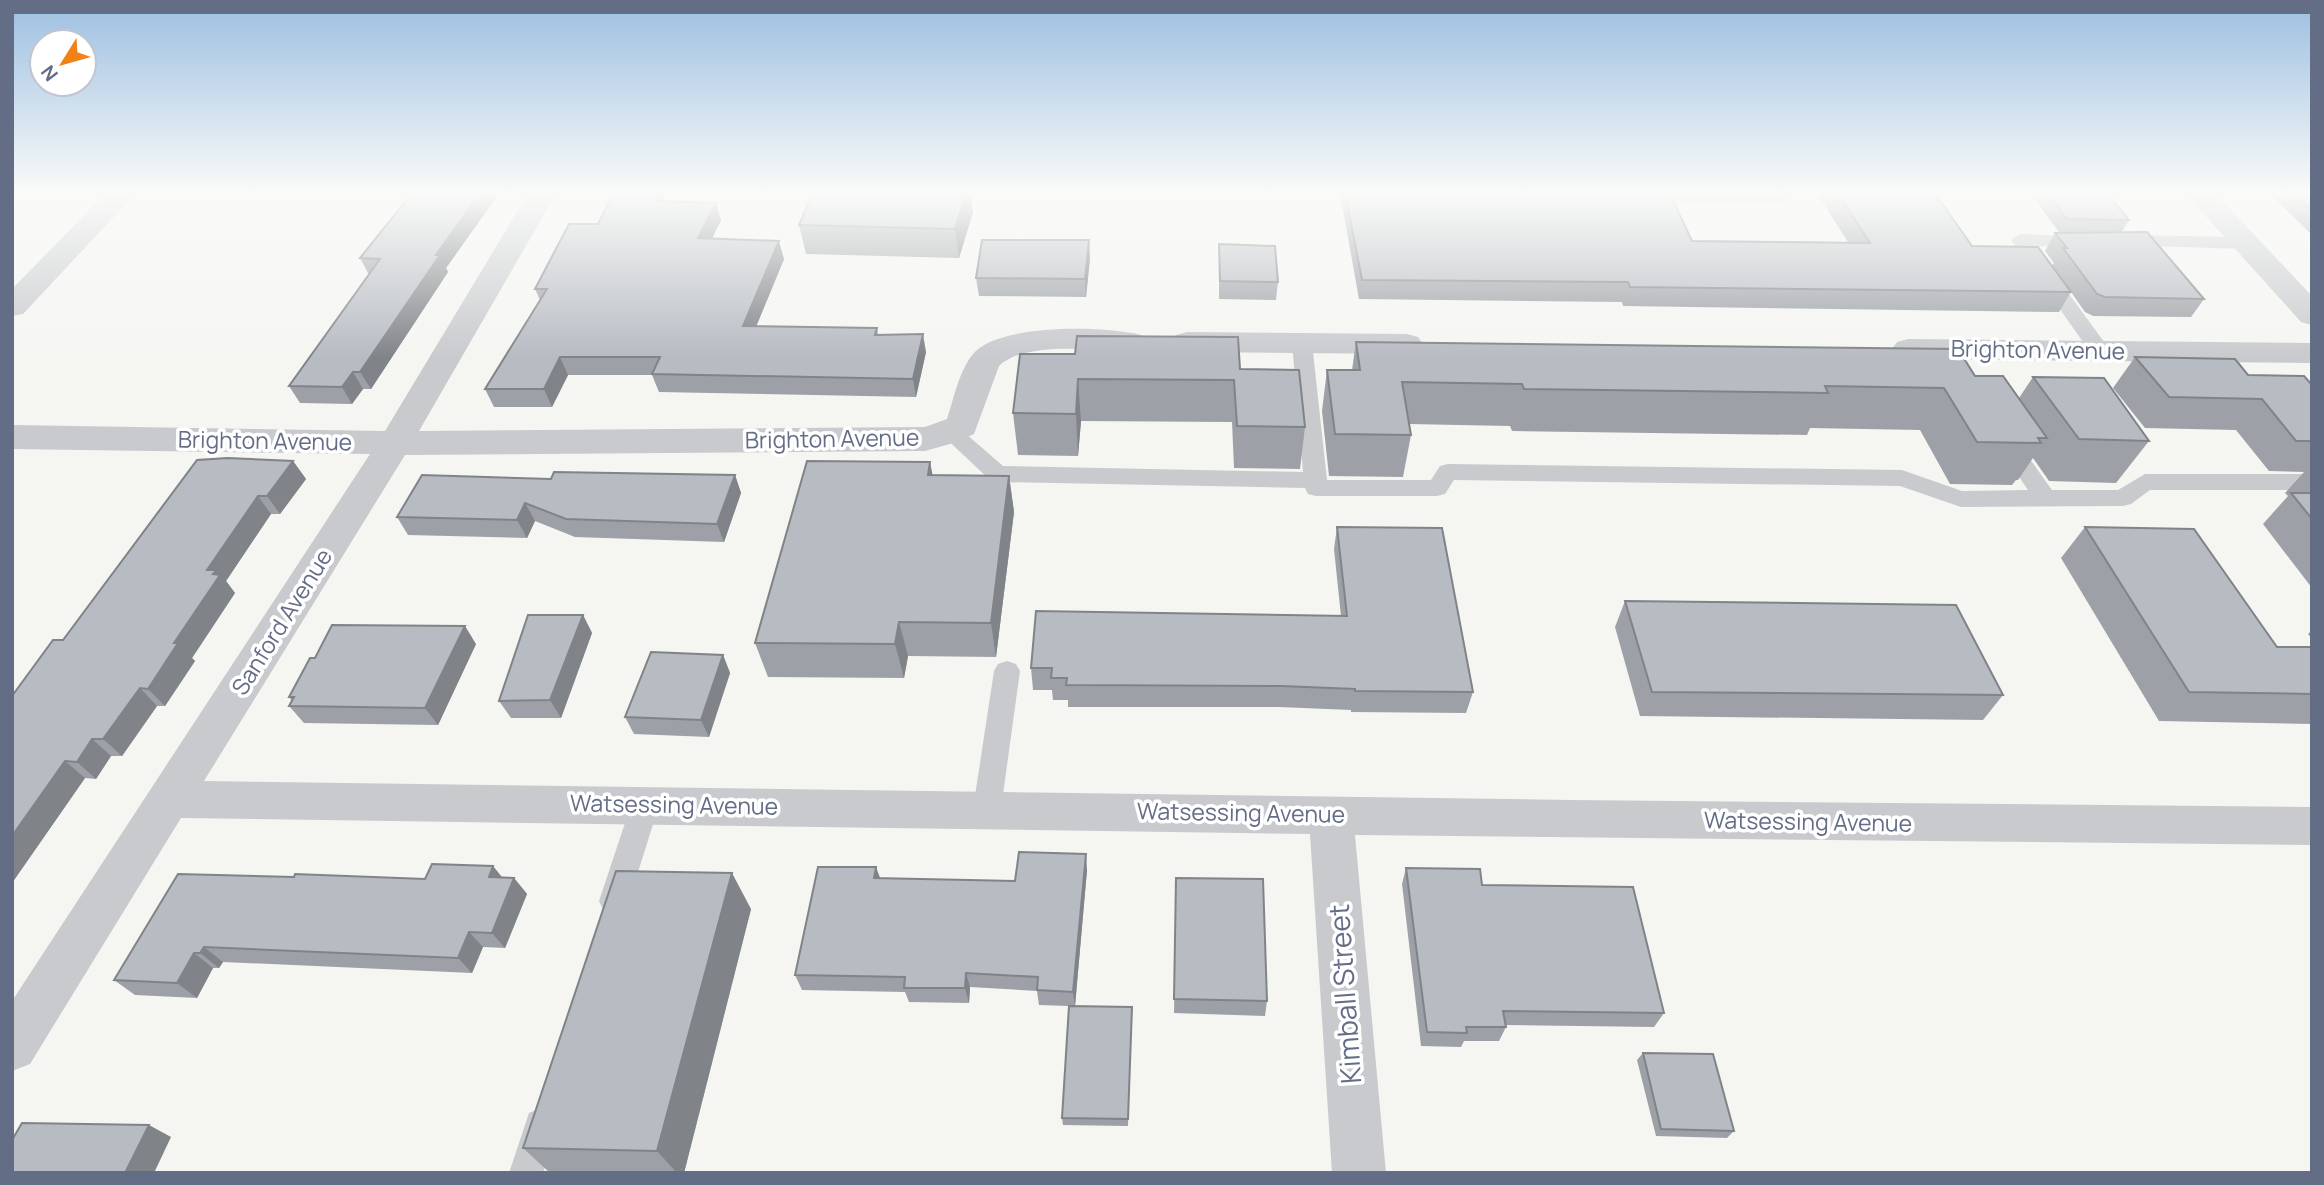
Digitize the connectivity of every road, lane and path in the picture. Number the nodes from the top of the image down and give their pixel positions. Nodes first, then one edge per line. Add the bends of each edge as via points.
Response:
1 (70, 247) edge
2 (510, 247) edge
3 (2025, 247) edge
4 (2249, 247) edge
5 (12, 307) edge
6 (2312, 315) edge
7 (1302, 344) junction
8 (1441, 345) edge
9 (1874, 349) edge
10 (2100, 351) junction
11 (2312, 353) edge
12 (1994, 424) edge
13 (950, 432) junction
14 (12, 438) edge
15 (395, 443) junction
16 (1316, 480) junction
17 (2312, 482) edge
18 (2046, 499) junction
19 (1007, 671) dead end
20 (171, 799) junction
21 (645, 805) junction
22 (988, 809) junction
23 (1331, 815) junction
24 (2312, 826) edge
25 (606, 927) edge
26 (12, 1046) edge
27 (551, 1095) edge
28 (526, 1173) edge
29 (1359, 1173) edge

1 - 5 street
2 - 15 street, Sanford Avenue
3 - 10 lane
4 - 6 street
7 - 8 street, Brighton Avenue
7 - 13 street, Brighton Avenue via 1037,341 1012,345 987,358 962,426
7 - 16 lane
9 - 10 street, Brighton Avenue via 1950,360
10 - 11 street, Brighton Avenue
12 - 18 lane
13 - 15 street, Brighton Avenue via 925,439
13 - 16 lane via 998,474
14 - 15 street, Brighton Avenue
15 - 20 street, Sanford Avenue
16 - 18 lane via 1316,488 1437,488 1448,472 1902,478 1961,499
17 - 18 lane via 2145,482 2123,498
19 - 22 lane
20 - 21 street, Watsessing Avenue
20 - 26 street, Sanford Avenue
21 - 22 street, Watsessing Avenue
21 - 25 lane
22 - 23 street, Watsessing Avenue
23 - 24 street, Watsessing Avenue
23 - 29 street, Kimball Street
27 - 28 lane

